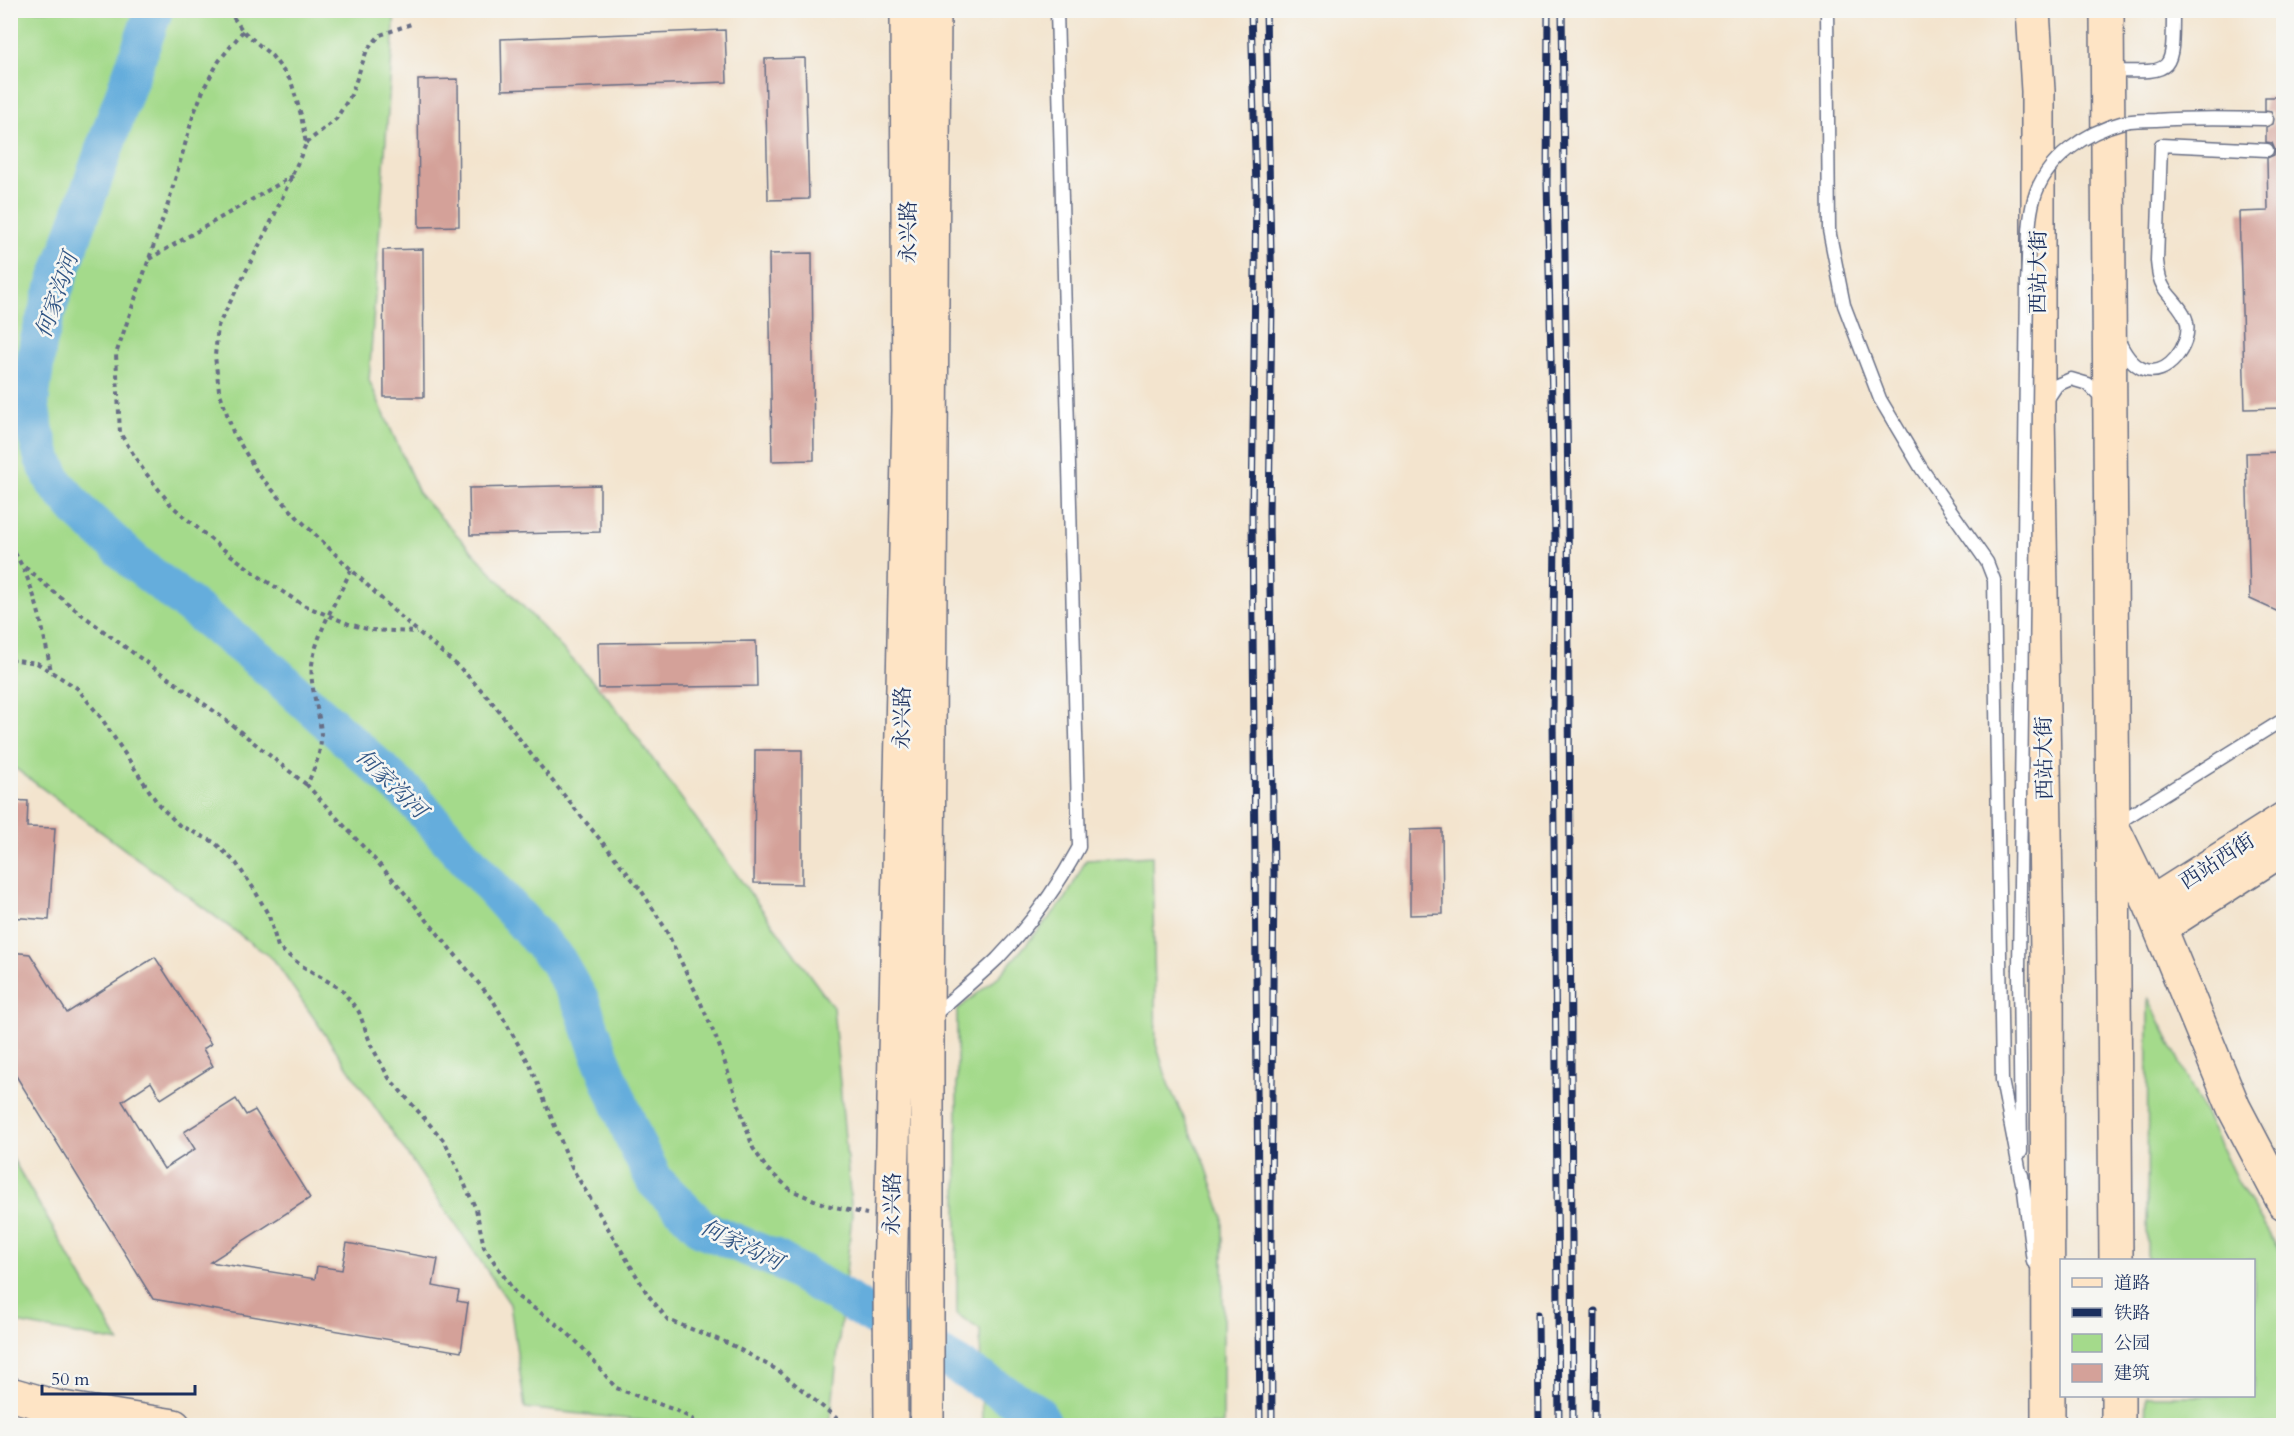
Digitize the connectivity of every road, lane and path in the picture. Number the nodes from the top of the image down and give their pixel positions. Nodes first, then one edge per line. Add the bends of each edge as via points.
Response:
1 (228, 10) edge
2 (907, 10) edge
3 (934, 10) edge
4 (1057, 10) edge
5 (1827, 10) edge
6 (2033, 10) edge
7 (2108, 10) edge
8 (2173, 10) edge
9 (411, 24) dead end
10 (243, 31) junction
11 (2108, 71) junction
12 (2266, 119) dead end
13 (306, 144) junction
14 (2266, 150) dead end
15 (293, 176) junction
16 (148, 260) junction
17 (2110, 326) junction
18 (2110, 406) junction
19 (2038, 412) junction
20 (10, 545) edge
21 (24, 567) junction
22 (351, 570) junction
23 (329, 617) junction
24 (418, 632) junction
25 (10, 659) edge
26 (51, 672) junction
27 (2283, 719) edge
28 (307, 785) junction
29 (2283, 819) edge
30 (2112, 826) junction
31 (2283, 848) edge
32 (2155, 916) junction
33 (927, 1022) junction
34 (2022, 1183) junction
35 (2283, 1203) edge
36 (874, 1215) dead end
37 (2116, 1259) edge
38 (2047, 1357) junction
39 (10, 1394) edge
40 (2118, 1397) edge
41 (891, 1413) edge
42 (926, 1423) edge
43 (174, 1425) edge
44 (694, 1425) edge
45 (846, 1425) edge
46 (2048, 1425) edge
47 (2118, 1425) edge

1 - 10 path
2 - 41 main road, 永兴路 via 909,410 890,1284
3 - 33 main road, 永兴路
4 - 33 lane via 1079,848 1040,908 997,958
5 - 34 lane via 1829,230 1844,305 1885,407 1987,562 1994,580 2002,1080
6 - 19 main road, 西站大街 via 2038,91
7 - 11 main road
8 - 11 lane via 2169,63 2154,71
9 - 13 path via 380,35 367,50 351,95 336,119
10 - 13 path via 272,56 291,81
10 - 16 path via 205,86
11 - 17 main road
12 - 34 lane, bridge via 2125,122 2091,135 2075,144 2047,173 2031,209 2019,970
13 - 15 path
14 - 17 lane via 2162,145 2157,261 2163,287 2187,323 2186,338 2180,353 2169,364 2158,370 2145,370 2126,355
15 - 16 path
15 - 22 path via 218,326 218,379 233,432 260,474 297,518
16 - 23 path via 116,354 120,433 172,506 260,577
17 - 18 main road
18 - 19 lane via 2088,384 2071,379 2057,385
18 - 30 main road
19 - 38 main road, 西站大街 via 2047,951
20 - 21 path
21 - 26 path via 36,598
21 - 28 path via 80,615 215,712
22 - 23 path
22 - 24 path
23 - 24 path via 370,630
23 - 28 path via 313,660 312,681 321,735 319,756
24 - 36 path via 489,698 641,890 699,999 719,1044 753,1148 766,1168 800,1194 826,1205
25 - 26 path via 37,663
26 - 44 path via 77,688 158,804 179,825 214,842 236,863 269,916 278,947 341,990 359,1012 389,1078 445,1142 476,1209 484,1247 518,1297 562,1328 616,1388 675,1410 693,1419
27 - 30 lane
28 - 45 path via 398,885 494,1002 530,1065 572,1168 648,1295 668,1320 730,1344 779,1371
29 - 32 main road, 西站西街
30 - 32 main road
30 - 37 main road
31 - 32 main road, 西站西街
32 - 35 main road via 2234,1108
33 - 42 main road, 永兴路
34 - 38 lane
38 - 46 main road, 西站大街
39 - 43 main road via 56,1407
40 - 47 main road

